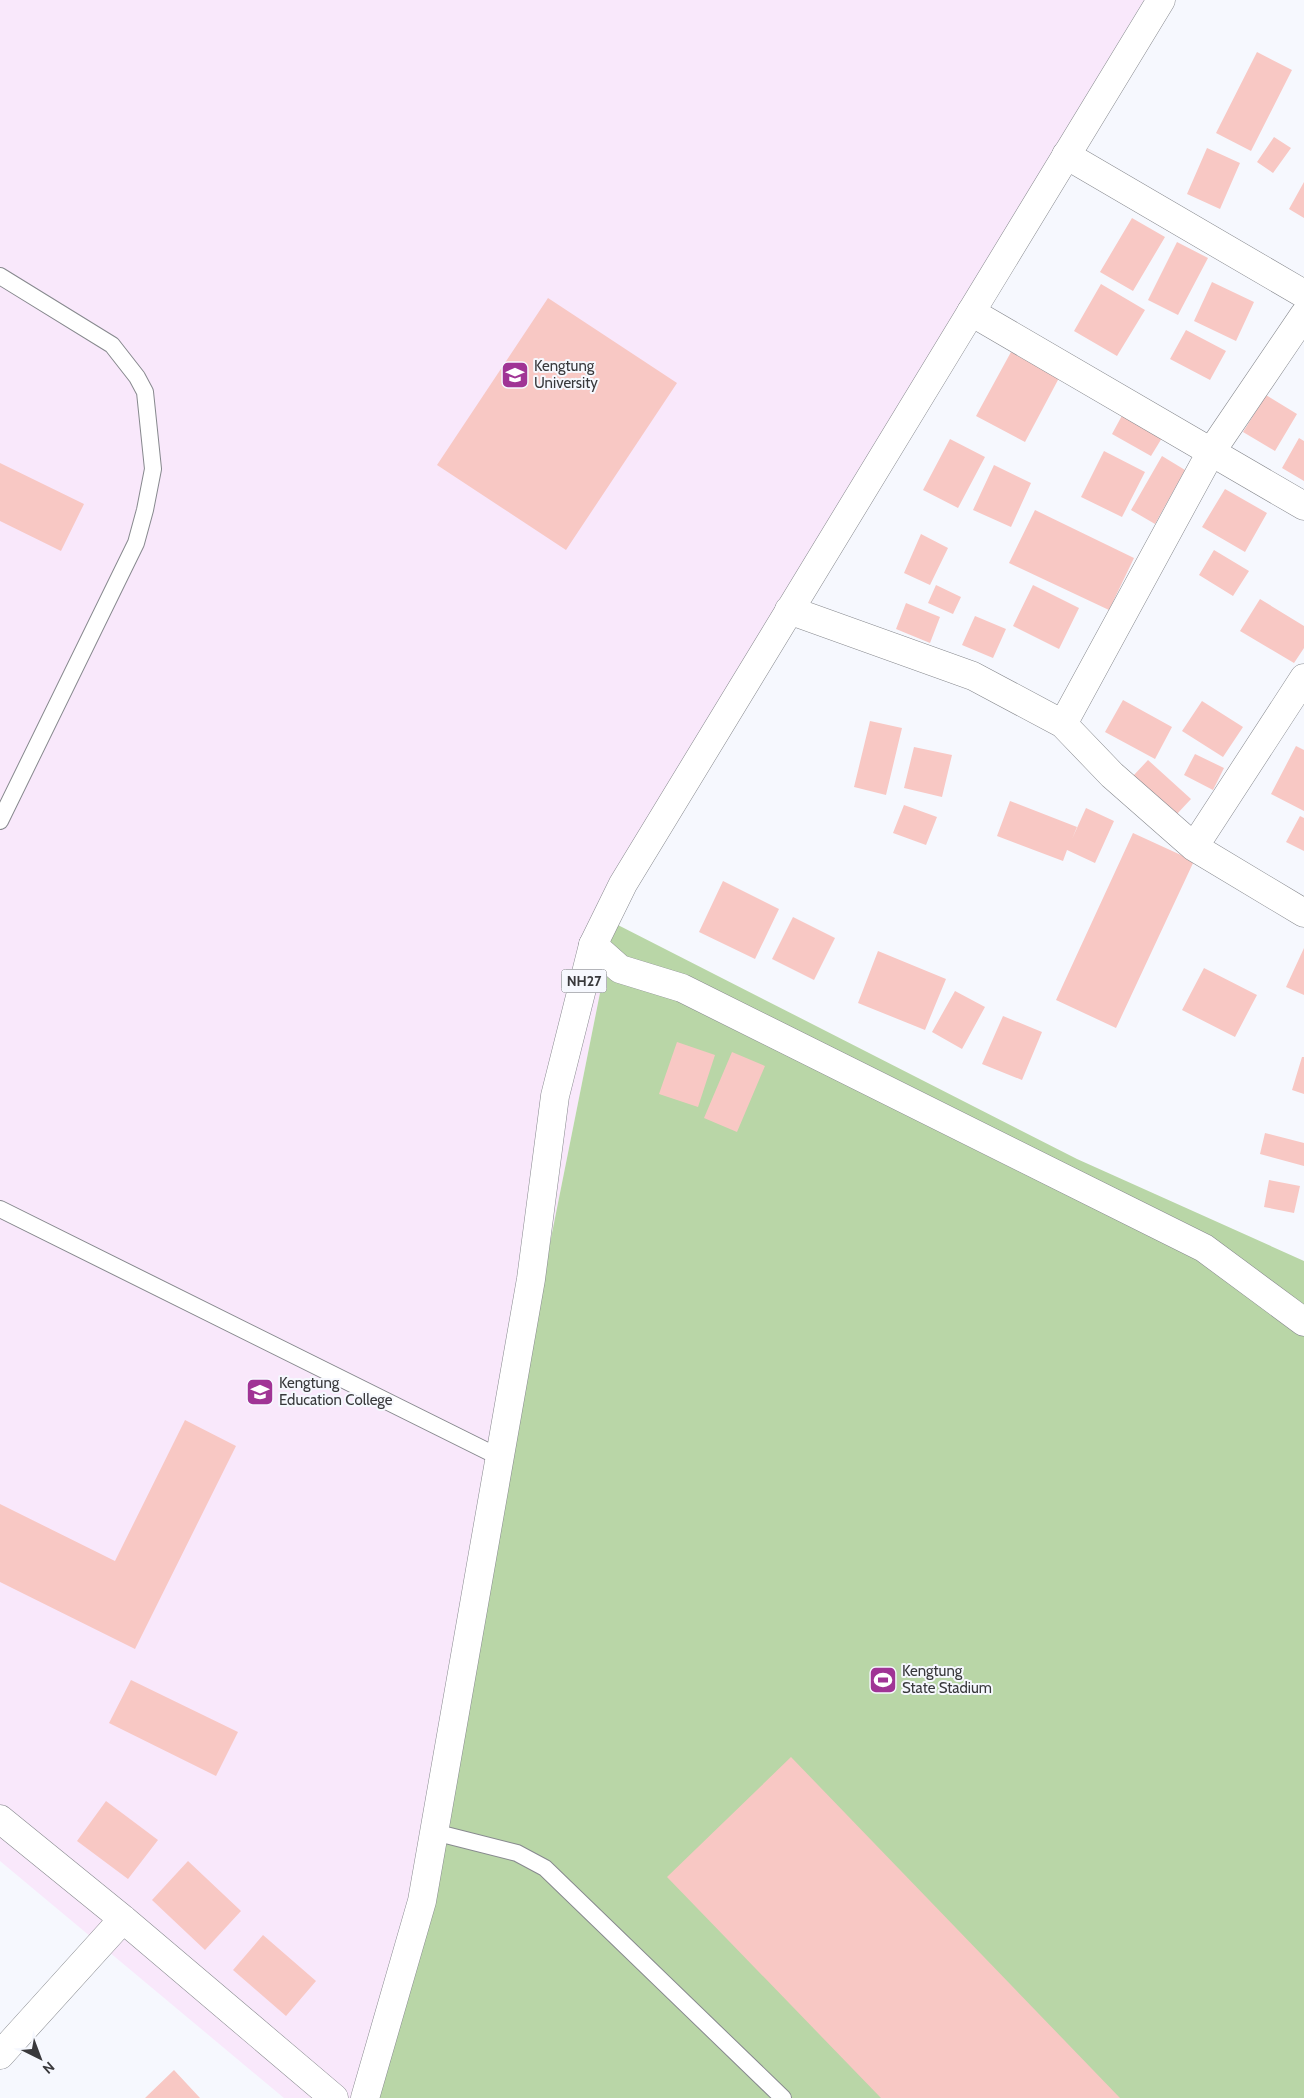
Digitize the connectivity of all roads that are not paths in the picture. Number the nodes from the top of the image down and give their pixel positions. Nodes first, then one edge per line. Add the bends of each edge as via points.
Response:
1 (1161, 0) edge
2 (1066, 155) junction
3 (0, 276) edge
4 (1304, 294) edge
5 (971, 312) junction
6 (1304, 315) edge
7 (1211, 452) junction
8 (1304, 506) edge
9 (789, 610) junction
10 (1304, 678) edge
11 (1063, 724) junction
12 (0, 821) edge
13 (1194, 847) junction
14 (1304, 913) edge
15 (593, 945) junction
16 (0, 1209) edge
17 (1304, 1322) edge
18 (499, 1458) junction
19 (0, 1819) edge
20 (434, 1832) junction
21 (123, 1919) junction
22 (0, 2055) edge
23 (334, 2098) edge
24 (365, 2098) edge
25 (783, 2098) edge

1 - 2 main road, NH27
2 - 4 main road
2 - 5 main road, NH27
3 - 12 lane via 112,345 125,360 145,392 153,469 136,543
5 - 7 main road
5 - 9 main road, NH27
6 - 7 main road
7 - 8 main road
7 - 11 main road
9 - 11 main road via 973,676
9 - 15 main road, NH27 via 622,884
10 - 13 main road
11 - 13 main road via 1112,775
13 - 14 main road
15 - 17 main road via 620,969 682,988 1204,1248
15 - 18 main road, NH27 via 554,1096 531,1279
16 - 18 lane
18 - 20 main road, NH27
19 - 21 main road
20 - 24 main road, NH27 via 422,1901
20 - 25 lane via 517,1853 544,1868
21 - 22 main road
21 - 23 main road

